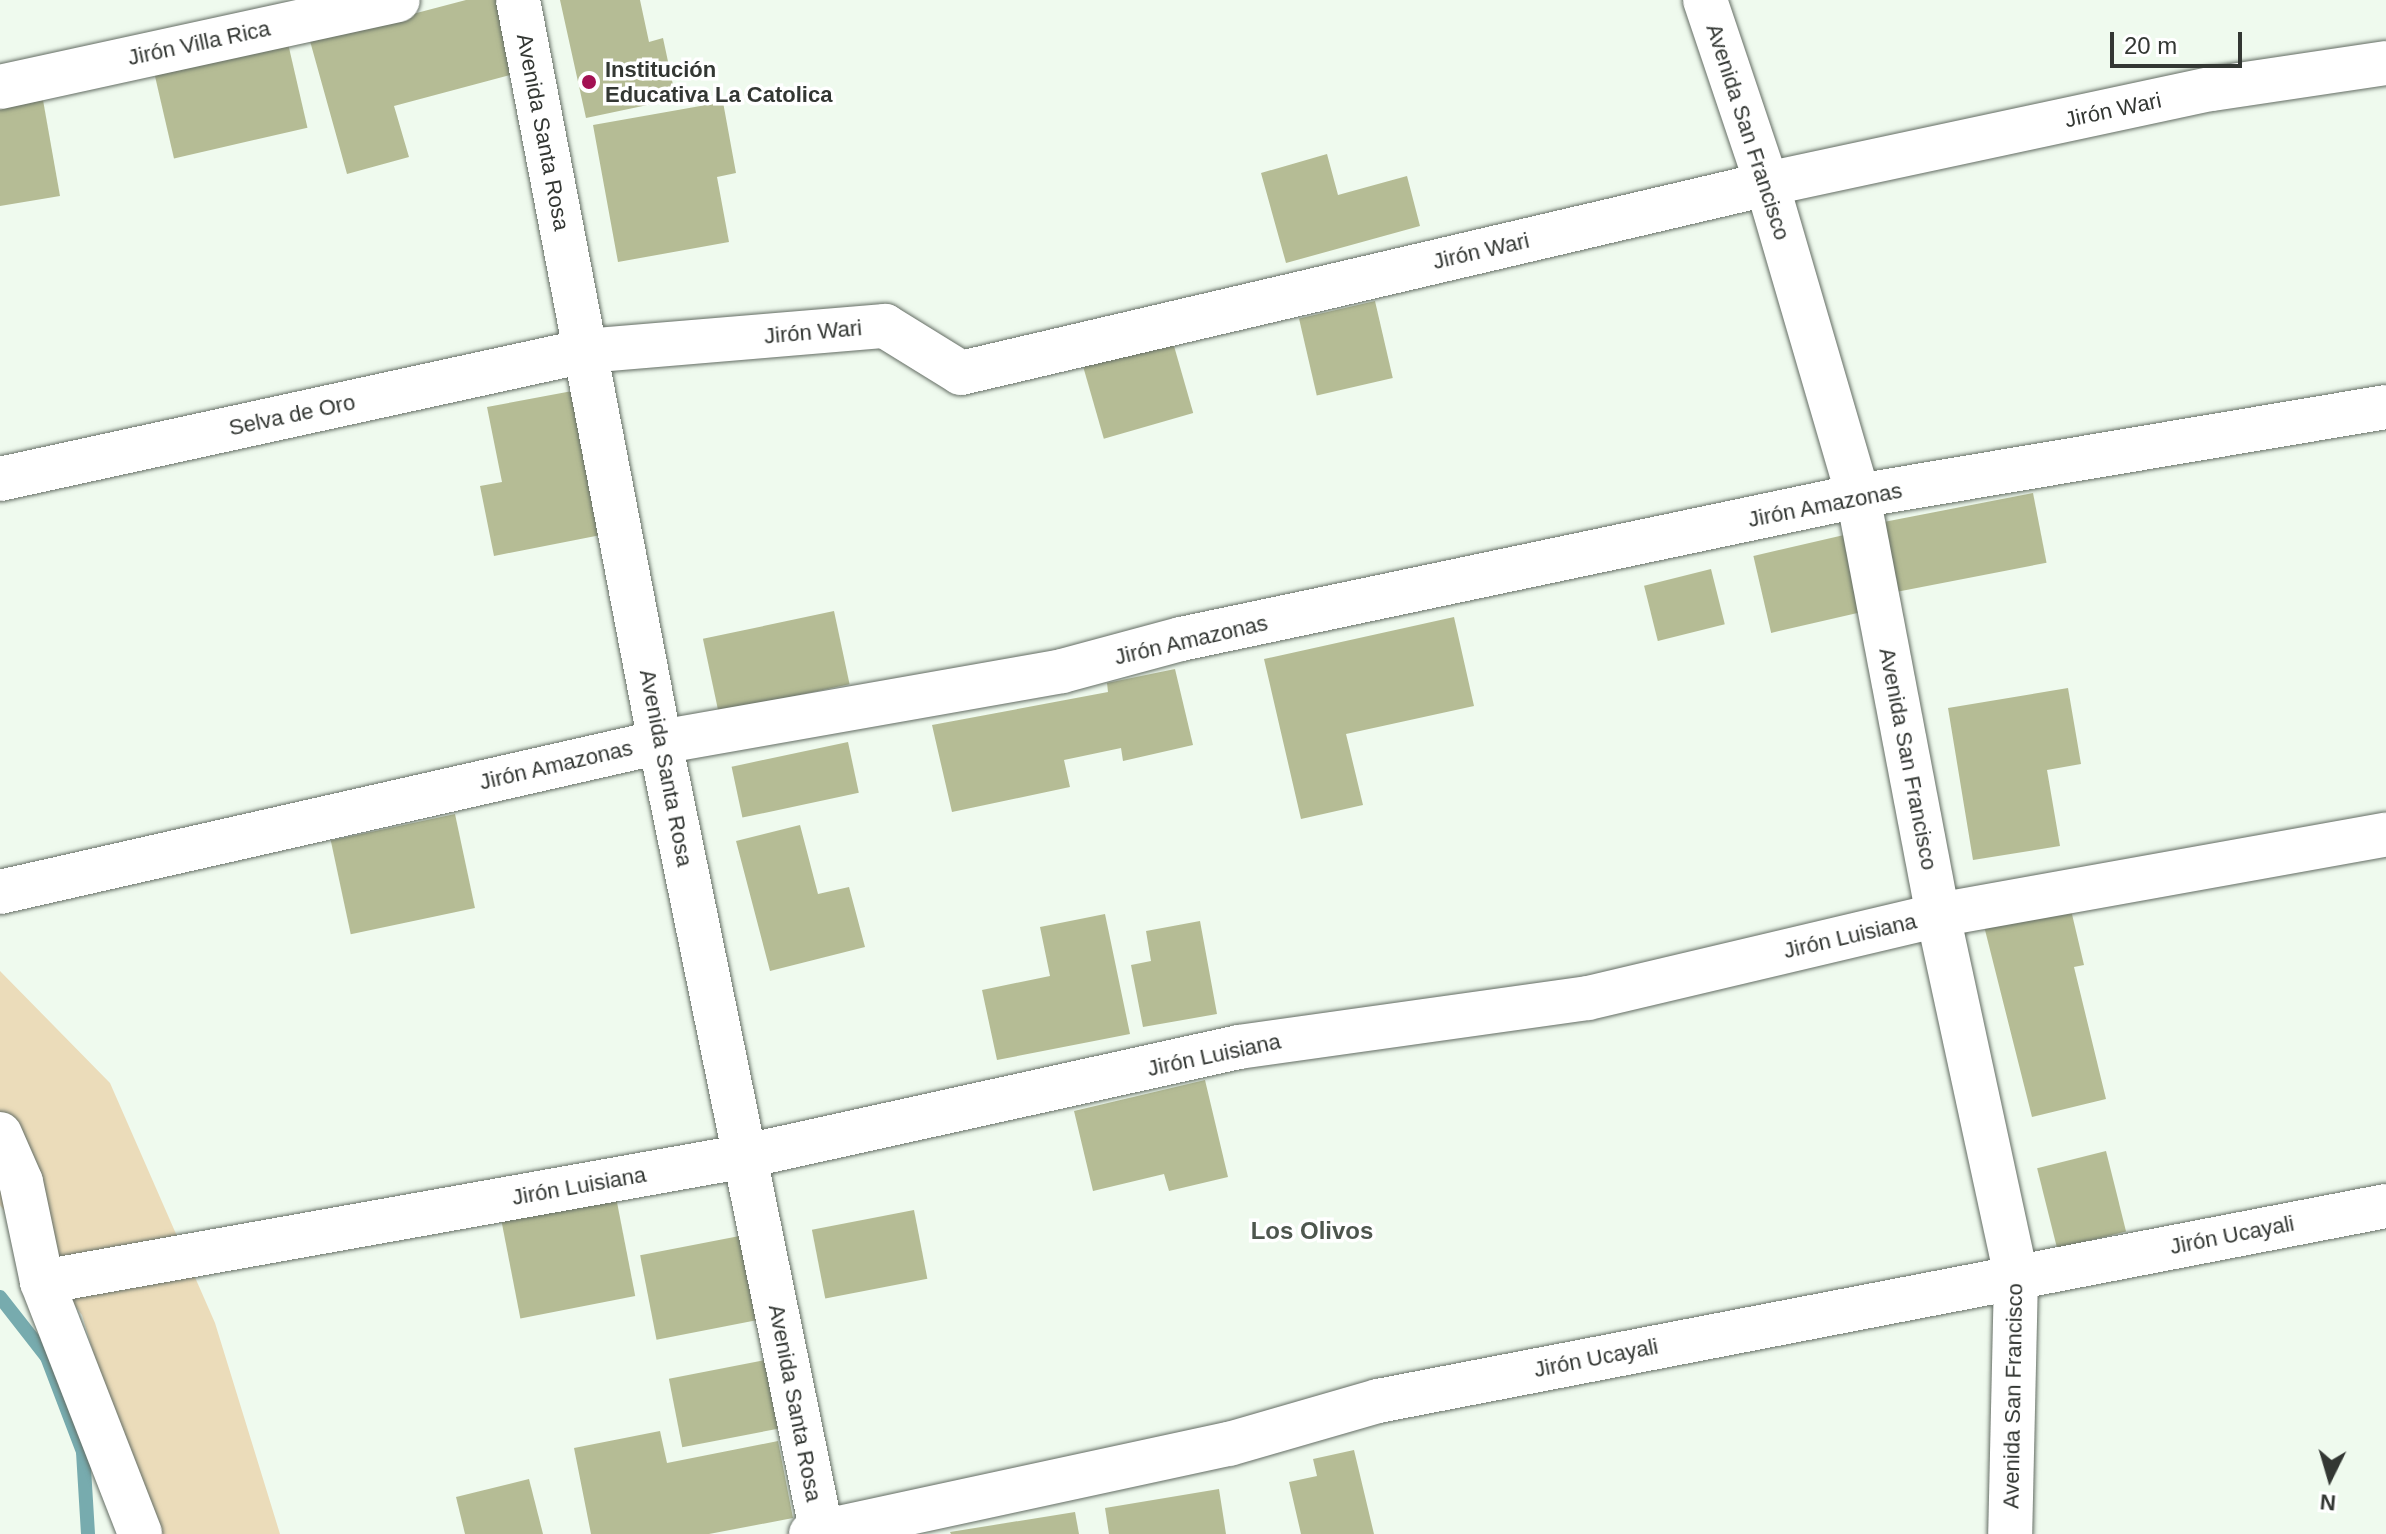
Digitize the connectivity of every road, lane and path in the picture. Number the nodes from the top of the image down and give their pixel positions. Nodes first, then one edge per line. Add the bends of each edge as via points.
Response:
1 (398, 0) edge
2 (518, 0) edge
3 (1705, 0) edge
4 (2386, 63) edge
5 (0, 87) edge
6 (1767, 184) junction
7 (585, 351) junction
8 (2386, 407) edge
9 (0, 479) edge
10 (1858, 496) junction
11 (660, 742) junction
12 (2386, 834) edge
13 (0, 892) edge
14 (1938, 915) junction
15 (0, 1134) edge
16 (746, 1156) junction
17 (2386, 1206) edge
18 (2016, 1277) junction
19 (42, 1282) junction
20 (818, 1533) edge
21 (140, 1534) edge
22 (2010, 1534) edge

1 - 5 street, Jirón Villa Rica
2 - 7 street, Avenida Santa Rosa
3 - 6 street, Avenida San Francisco
4 - 6 street, Jirón Wari via 2212,89
6 - 7 street, Jirón Wari via 961,373 885,326
6 - 10 street, Avenida San Francisco
7 - 9 street, Selva de Oro
7 - 11 street, Avenida Santa Rosa
8 - 10 street, Jirón Amazonas
10 - 11 street, Jirón Amazonas via 1181,639 1062,671
10 - 14 street, Avenida San Francisco
11 - 13 street, Jirón Amazonas
11 - 16 street, Avenida Santa Rosa
12 - 14 street, Jirón Luisiana
14 - 16 street, Jirón Luisiana via 1588,998 1239,1047
14 - 18 street, Avenida San Francisco
15 - 19 street via 21,1182
16 - 19 street, Jirón Luisiana
16 - 20 street, Avenida Santa Rosa
17 - 18 street, Jirón Ucayali
18 - 20 street, Jirón Ucayali via 1378,1401 1229,1444
18 - 22 street, Avenida San Francisco
19 - 21 street

